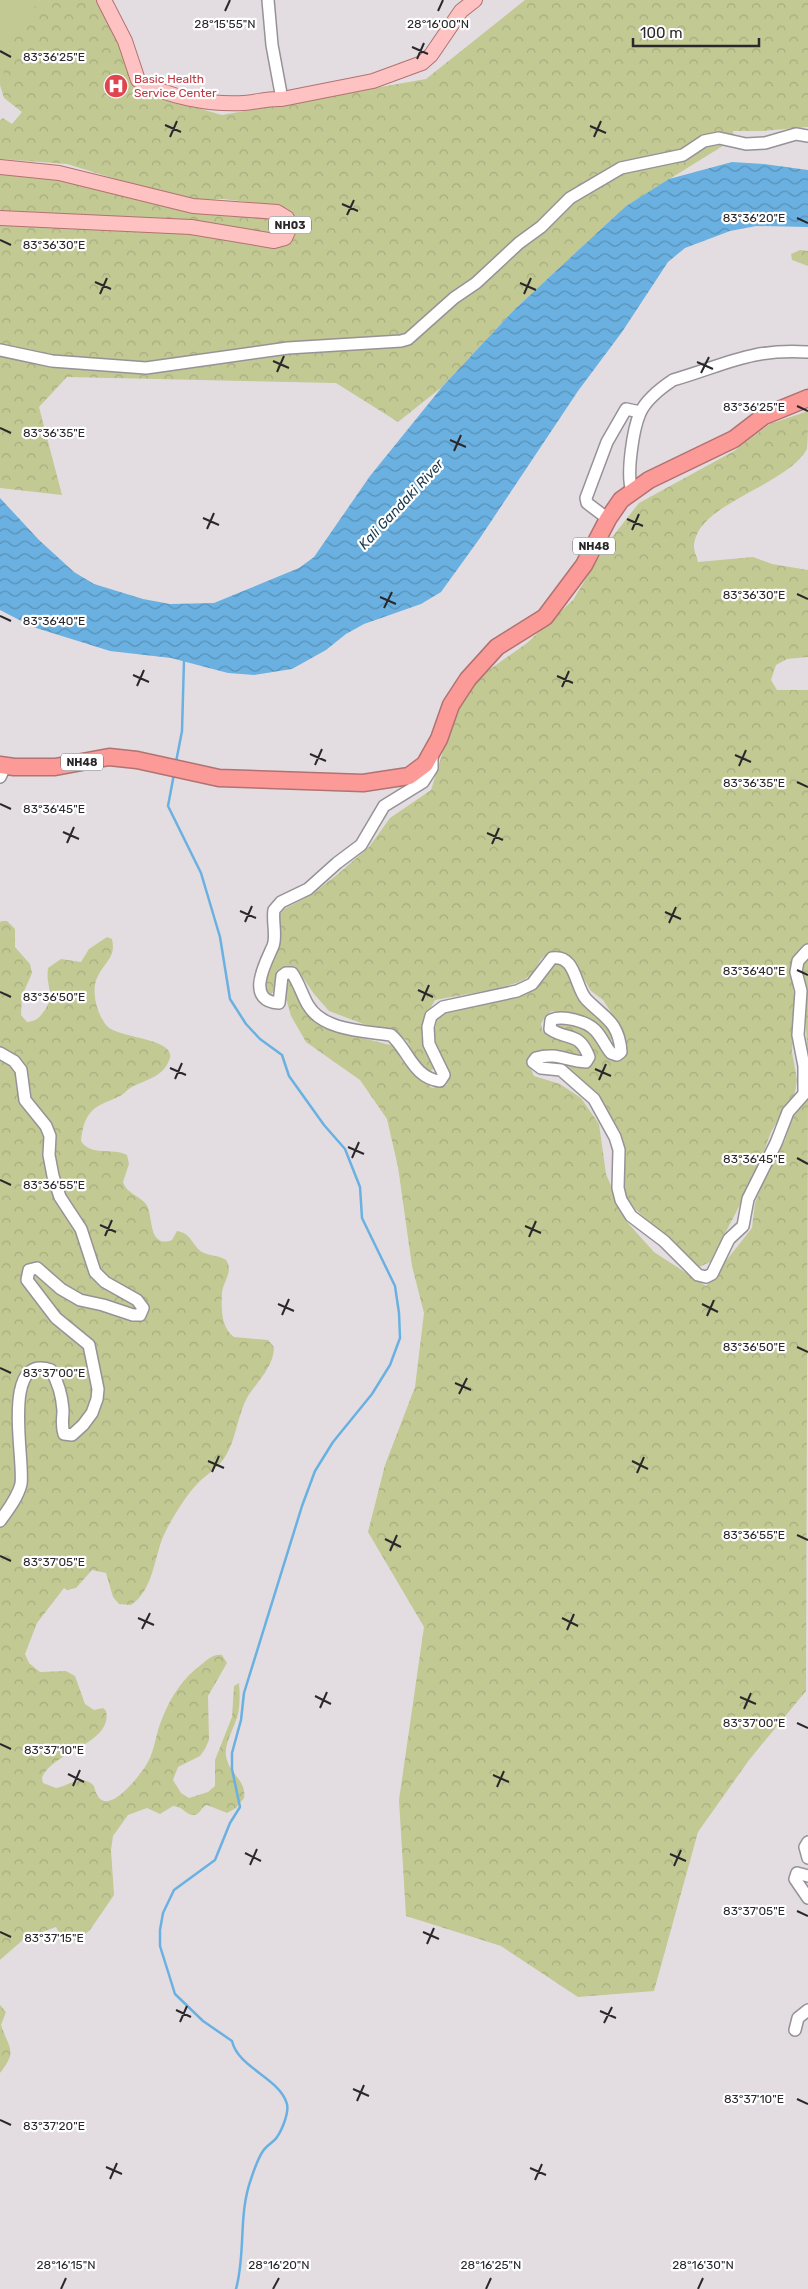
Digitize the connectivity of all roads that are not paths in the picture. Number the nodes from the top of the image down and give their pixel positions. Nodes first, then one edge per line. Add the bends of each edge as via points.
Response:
1 (104, 0) edge
2 (268, 0) edge
3 (475, 0) edge
4 (282, 100) junction
5 (808, 136) edge
6 (0, 167) edge
7 (0, 218) edge
8 (0, 350) edge
9 (808, 352) edge
10 (808, 398) edge
11 (640, 412) junction
12 (632, 491) junction
13 (608, 519) junction
14 (431, 750) junction
15 (0, 765) edge
16 (0, 778) edge
17 (808, 950) edge
18 (0, 1053) edge
19 (0, 1521) edge
20 (808, 1842) edge
21 (808, 1858) edge
22 (808, 1876) edge
23 (808, 1898) edge
24 (808, 2010) edge
25 (795, 2030) dead end

1 - 4 main road via 138,80 150,87 161,93 224,103 267,98
2 - 4 street
3 - 4 main road via 461,11 422,63 374,81
5 - 8 street via 796,134 765,143 746,144 719,138 704,141 683,155 621,168 570,198 476,283 408,339 401,341 288,348 146,368 52,361
6 - 7 main road, NH03 via 60,173 193,206 278,212 287,218 290,227 284,238 274,241 191,226
9 - 11 street via 771,351 721,363 673,380 658,391
10 - 12 highway, NH48 via 764,416 734,439
11 - 12 street via 630,472
11 - 13 street via 630,409 622,413 607,442 586,498 587,503
12 - 13 highway, NH48
13 - 14 highway, NH48 via 584,565 545,618 497,647 468,679 451,705 439,739
14 - 15 highway, NH48 via 425,764 409,776 381,781 201,775 109,757 55,766 22,768
14 - 17 street via 433,761 426,777 414,789 384,806 361,845 308,889 281,902 274,910 274,944 260,975 261,991 268,1000 279,1003 282,976 292,973 315,1014 343,1028 392,1034 416,1067 429,1078 440,1081 444,1075 430,1050 427,1033 431,1016 443,1007 517,991 532,984 552,958 558,957 566,962 586,999 607,1016 621,1052 617,1055 611,1053 598,1034 585,1024 556,1018 551,1020 550,1029 580,1042 589,1057 586,1062 580,1062 544,1055 533,1062 541,1068 561,1070 594,1099 619,1150 618,1188 621,1200 631,1216 664,1241 698,1276 712,1274 729,1239 743,1226 748,1199 788,1112 804,1094 804,1066 798,1035 801,991 796,972 798,960
15 - 16 street
18 - 19 street via 22,1070 25,1100 50,1136 49,1155 60,1197 81,1229 95,1272 105,1282 137,1300 143,1308 140,1315 133,1315 80,1300 61,1289 37,1268 29,1270 27,1280 52,1314 89,1345 98,1389 92,1413 83,1425 72,1435 64,1434 61,1427 63,1406 51,1370 31,1369 25,1374 17,1412 21,1484
20 - 21 street via 805,1847
22 - 23 street via 797,1873 795,1879
24 - 25 street via 798,2018

